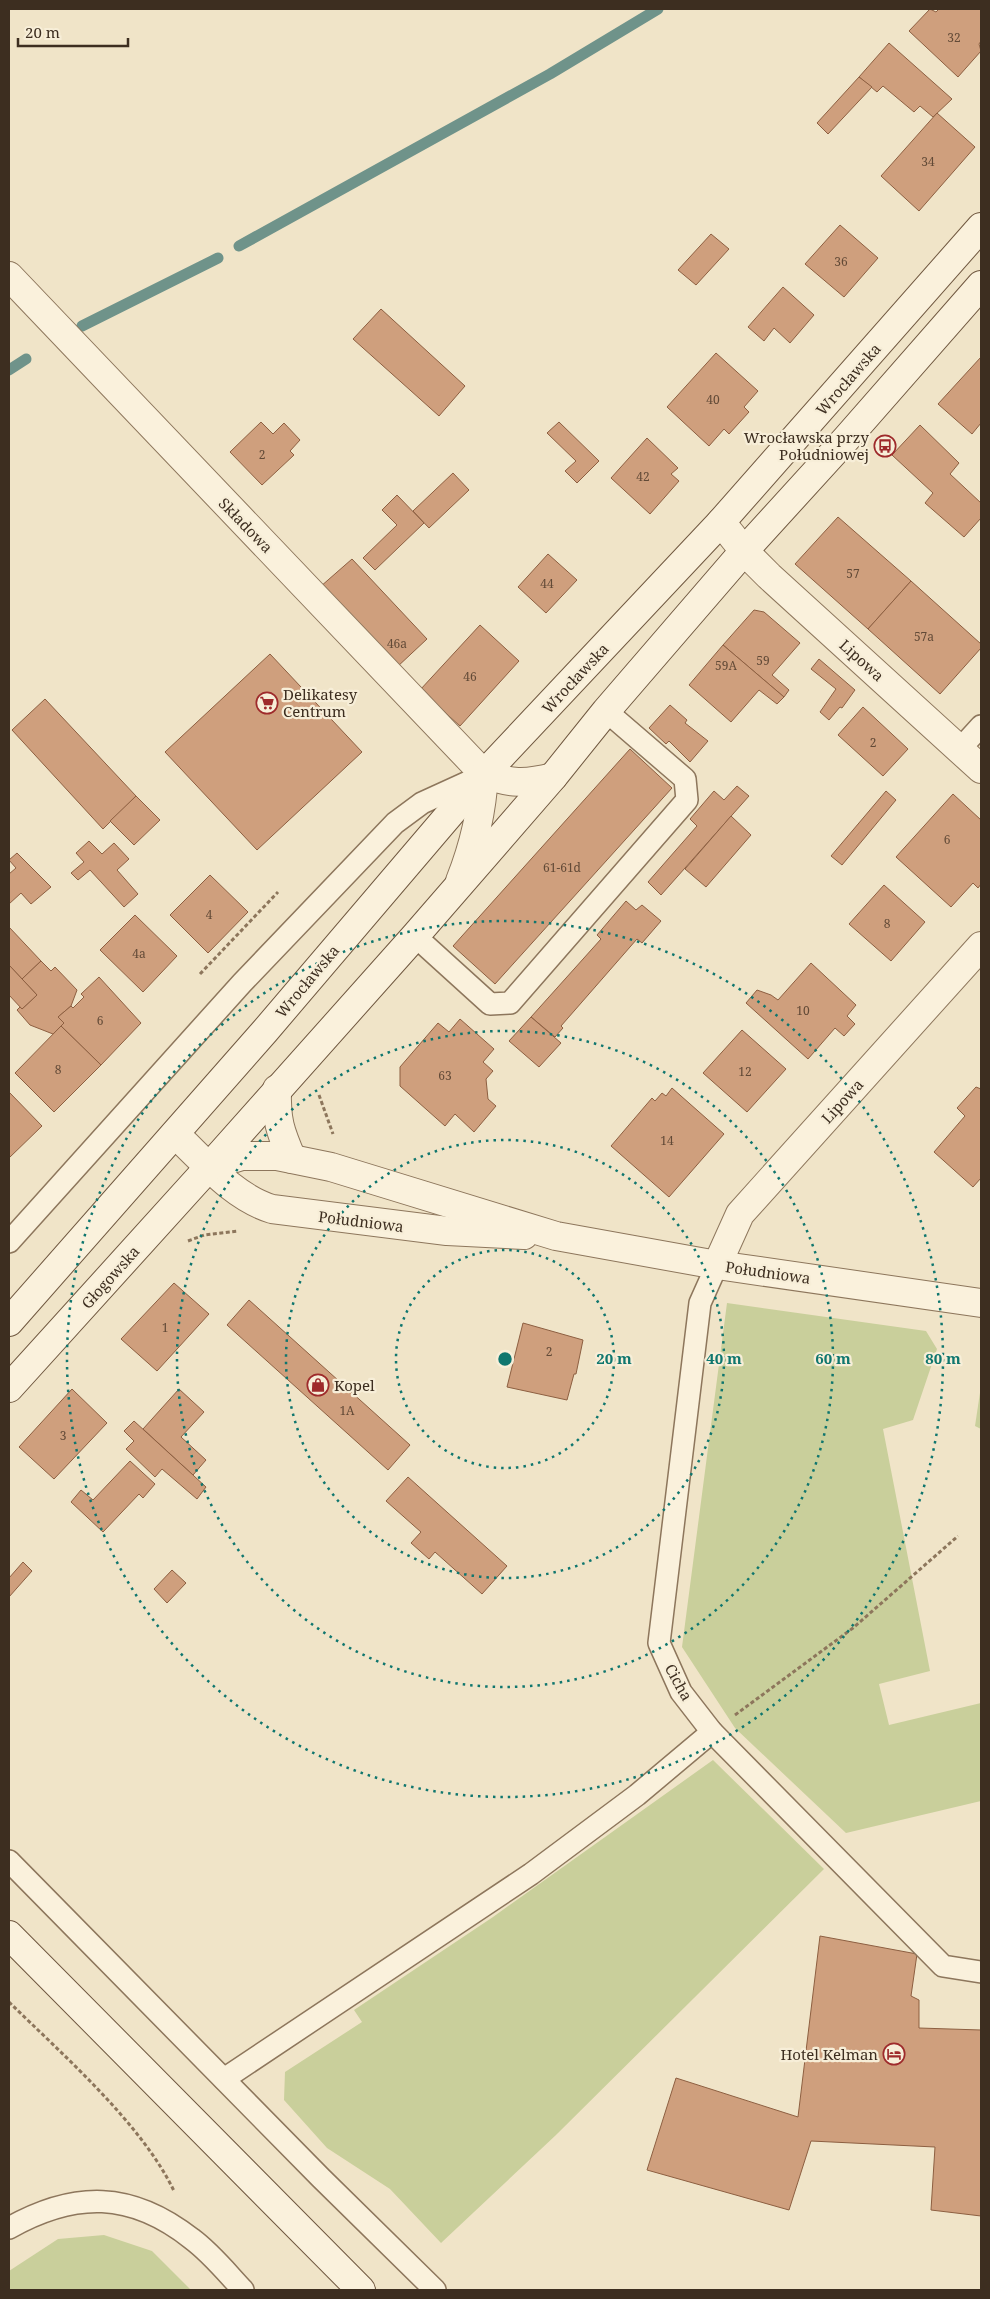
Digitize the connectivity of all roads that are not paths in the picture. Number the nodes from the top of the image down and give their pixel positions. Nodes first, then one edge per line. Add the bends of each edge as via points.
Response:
1 (981, 227) edge
2 (9, 276) edge
3 (981, 285) edge
4 (721, 522) junction
5 (744, 551) junction
6 (606, 710) junction
7 (981, 726) edge
8 (960, 749) junction
9 (981, 769) edge
10 (484, 774) junction
11 (553, 777) junction
12 (460, 882) junction
13 (415, 936) junction
14 (981, 946) edge
15 (277, 1089) junction
16 (175, 1134) junction
17 (292, 1159) junction
18 (210, 1166) junction
19 (556, 1236) junction
20 (9, 1242) edge
21 (717, 1265) junction
22 (981, 1304) edge
23 (9, 1322) edge
24 (9, 1388) edge
25 (712, 1732) junction
26 (9, 1861) edge
27 (9, 1935) edge
28 (981, 1972) edge
29 (224, 2079) junction
30 (9, 2228) edge
31 (243, 2290) edge
32 (361, 2290) edge
33 (435, 2290) edge

1 - 4 street, Wrocławska
2 - 10 street, Składowa
3 - 5 street
4 - 5 street, Lipowa
4 - 10 street, Wrocławska
5 - 6 street
5 - 8 street, Lipowa
6 - 11 street
6 - 13 lane via 685,778 687,800 510,1003 490,1004
7 - 8 lane
8 - 9 street, Lipowa
10 - 11 street via 504,782 531,782
10 - 12 street via 479,820 471,855
10 - 16 street, Wrocławska
10 - 20 lane via 422,803 395,823 242,983
11 - 12 street
12 - 13 street
13 - 15 street
14 - 21 street, Lipowa via 740,1214
15 - 17 street via 276,1113 280,1132
15 - 18 street
16 - 18 street, Południowa
16 - 23 street
17 - 18 street, Południowa via 258,1154
17 - 19 street, Południowa via 402,1188
18 - 19 street, Południowa via 241,1195 257,1205 272,1209 447,1231
18 - 24 street, Głogowska
19 - 21 street, Południowa
21 - 22 street, Południowa
21 - 25 lane, Cicha via 700,1303 659,1642 681,1692
25 - 28 lane, Cicha via 943,1966
25 - 29 lane via 637,1795 531,1874
26 - 29 lane
27 - 32 street
29 - 33 lane
30 - 31 lane via 58,2205 94,2200 131,2205 193,2239

